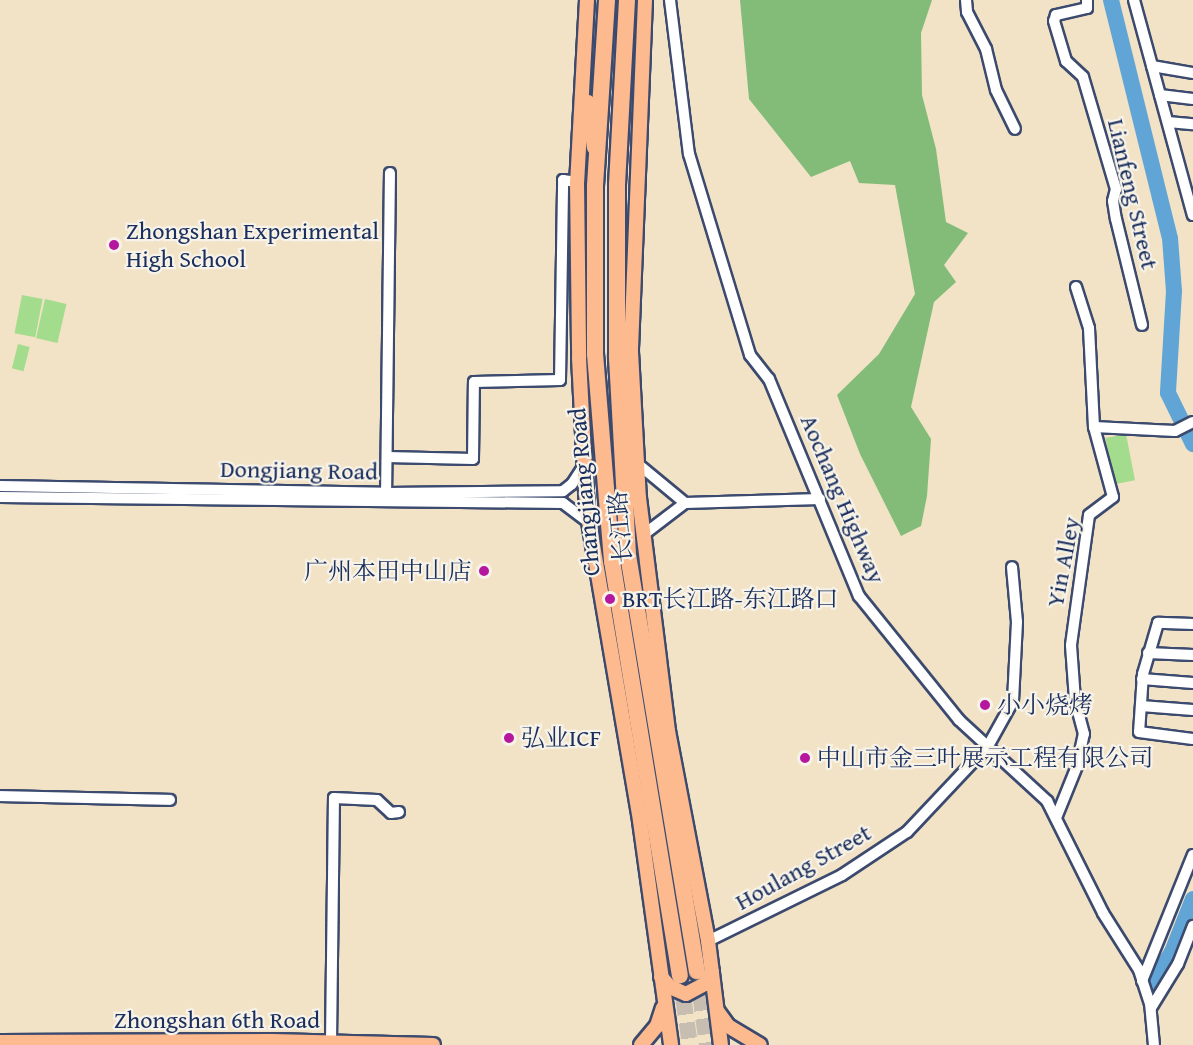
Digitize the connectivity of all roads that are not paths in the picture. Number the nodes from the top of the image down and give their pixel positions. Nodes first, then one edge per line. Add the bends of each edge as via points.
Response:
1 (587, 0) edge
2 (606, 0) edge
3 (627, 0) edge
4 (645, 0) edge
5 (670, 0) edge
6 (966, 0) edge
7 (1087, 0) edge
8 (1134, 0) edge
9 (583, 61) junction
10 (1152, 66) junction
11 (1193, 73) edge
12 (1160, 95) junction
13 (1193, 99) edge
14 (640, 111) junction
15 (1167, 122) junction
16 (1193, 124) edge
17 (1015, 129) dead end
18 (596, 163) junction
19 (390, 173) dead end
20 (617, 177) junction
21 (577, 182) junction
22 (1193, 214) edge
23 (1076, 287) dead end
24 (1142, 325) dead end
25 (561, 354) junction
26 (579, 358) junction
27 (1187, 425) edge
28 (1094, 426) junction
29 (387, 457) junction
30 (585, 464) junction
31 (638, 464) junction
32 (0, 486) edge
33 (386, 497) junction
34 (0, 498) edge
35 (820, 500) junction
36 (685, 503) junction
37 (589, 516) junction
38 (643, 535) junction
39 (1012, 567) dead end
40 (1193, 624) edge
41 (1148, 653) junction
42 (1193, 655) edge
43 (1143, 679) junction
44 (1193, 683) edge
45 (1141, 706) junction
46 (1193, 710) edge
47 (1193, 739) edge
48 (988, 746) junction
49 (0, 796) edge
50 (170, 800) dead end
51 (399, 812) dead end
52 (1056, 818) junction
53 (1193, 855) edge
54 (1193, 926) edge
55 (708, 941) junction
56 (705, 971) junction
57 (680, 975) tunnel mouth
58 (661, 977) junction
59 (1143, 981) junction
60 (664, 1003) junction
61 (1151, 1008) junction
62 (717, 1010) junction
63 (0, 1042) edge
64 (331, 1042) junction
65 (433, 1045) edge
66 (641, 1045) edge
67 (671, 1045) edge
68 (721, 1045) edge
69 (760, 1045) edge
70 (1154, 1045) edge

1 - 9 main road, 长江路
2 - 18 highway, Changjiang Road
3 - 20 highway, Changjiang Road
4 - 14 main road, 长江路
5 - 35 street, Aochang Highway via 689,154 704,207 750,355 769,379
6 - 17 street via 967,12 986,49 996,90
7 - 24 street, Lianfeng Street via 1087,8 1056,15 1054,21 1066,61 1083,76 1113,178 1116,219
8 - 10 street
9 - 18 main road, 长江路
9 - 21 main road, 长江路
10 - 11 street
10 - 12 street
12 - 13 street
12 - 15 street
14 - 20 main road
14 - 31 main road, 长江路 via 631,352
15 - 16 street
15 - 22 street
18 - 57 highway, Changjiang Road via 596,354 612,561
19 - 29 street
20 - 56 highway, Changjiang Road via 616,358 627,555
21 - 25 street via 563,180
21 - 26 main road, 长江路
23 - 28 street, Yin Alley via 1089,328
25 - 26 street
25 - 29 street via 560,380 474,382 473,459
26 - 30 main road, 长江路
27 - 28 street
28 - 52 street, Yin Alley via 1113,496 1089,515 1071,645 1075,700 1084,734 1077,766
29 - 33 street
30 - 33 street, Dongjiang Road via 572,484 562,491
30 - 37 main road, 长江路
31 - 36 street
31 - 38 main road, 长江路
32 - 33 street, Dongjiang Road
33 - 34 street, Dongjiang Road
33 - 37 street, Dongjiang Road via 563,503
35 - 36 street
35 - 48 street, Aochang Highway via 859,596 909,663
36 - 38 street
37 - 58 main road, 长江路
38 - 55 main road, 长江路 via 668,731
39 - 48 street, Houlang Street via 1017,622 1013,701
40 - 41 street via 1158,623
41 - 42 street
41 - 43 street
43 - 44 street
43 - 45 street
45 - 46 street
45 - 47 street via 1139,732
48 - 52 street, Aochang Highway via 1047,801
48 - 55 street, Houlang Street via 907,832 842,875
49 - 50 street
51 - 64 street via 392,813 377,800 334,798
52 - 59 street, Aochang Highway
53 - 59 street
54 - 61 street via 1178,964
55 - 56 main road, 长江路
56 - 58 main road via 705,984 686,994 670,987
56 - 62 main road, 长江路
58 - 60 main road, 长江路
59 - 61 street, Aochang Highway
60 - 66 main road via 657,1026
60 - 67 main road, 长江路
61 - 70 street, Aochang Highway
62 - 68 main road, 长江路
62 - 69 main road via 728,1026
63 - 64 main road, Zhongshan 6th Road
64 - 65 main road, Zhongshan 6th Road

